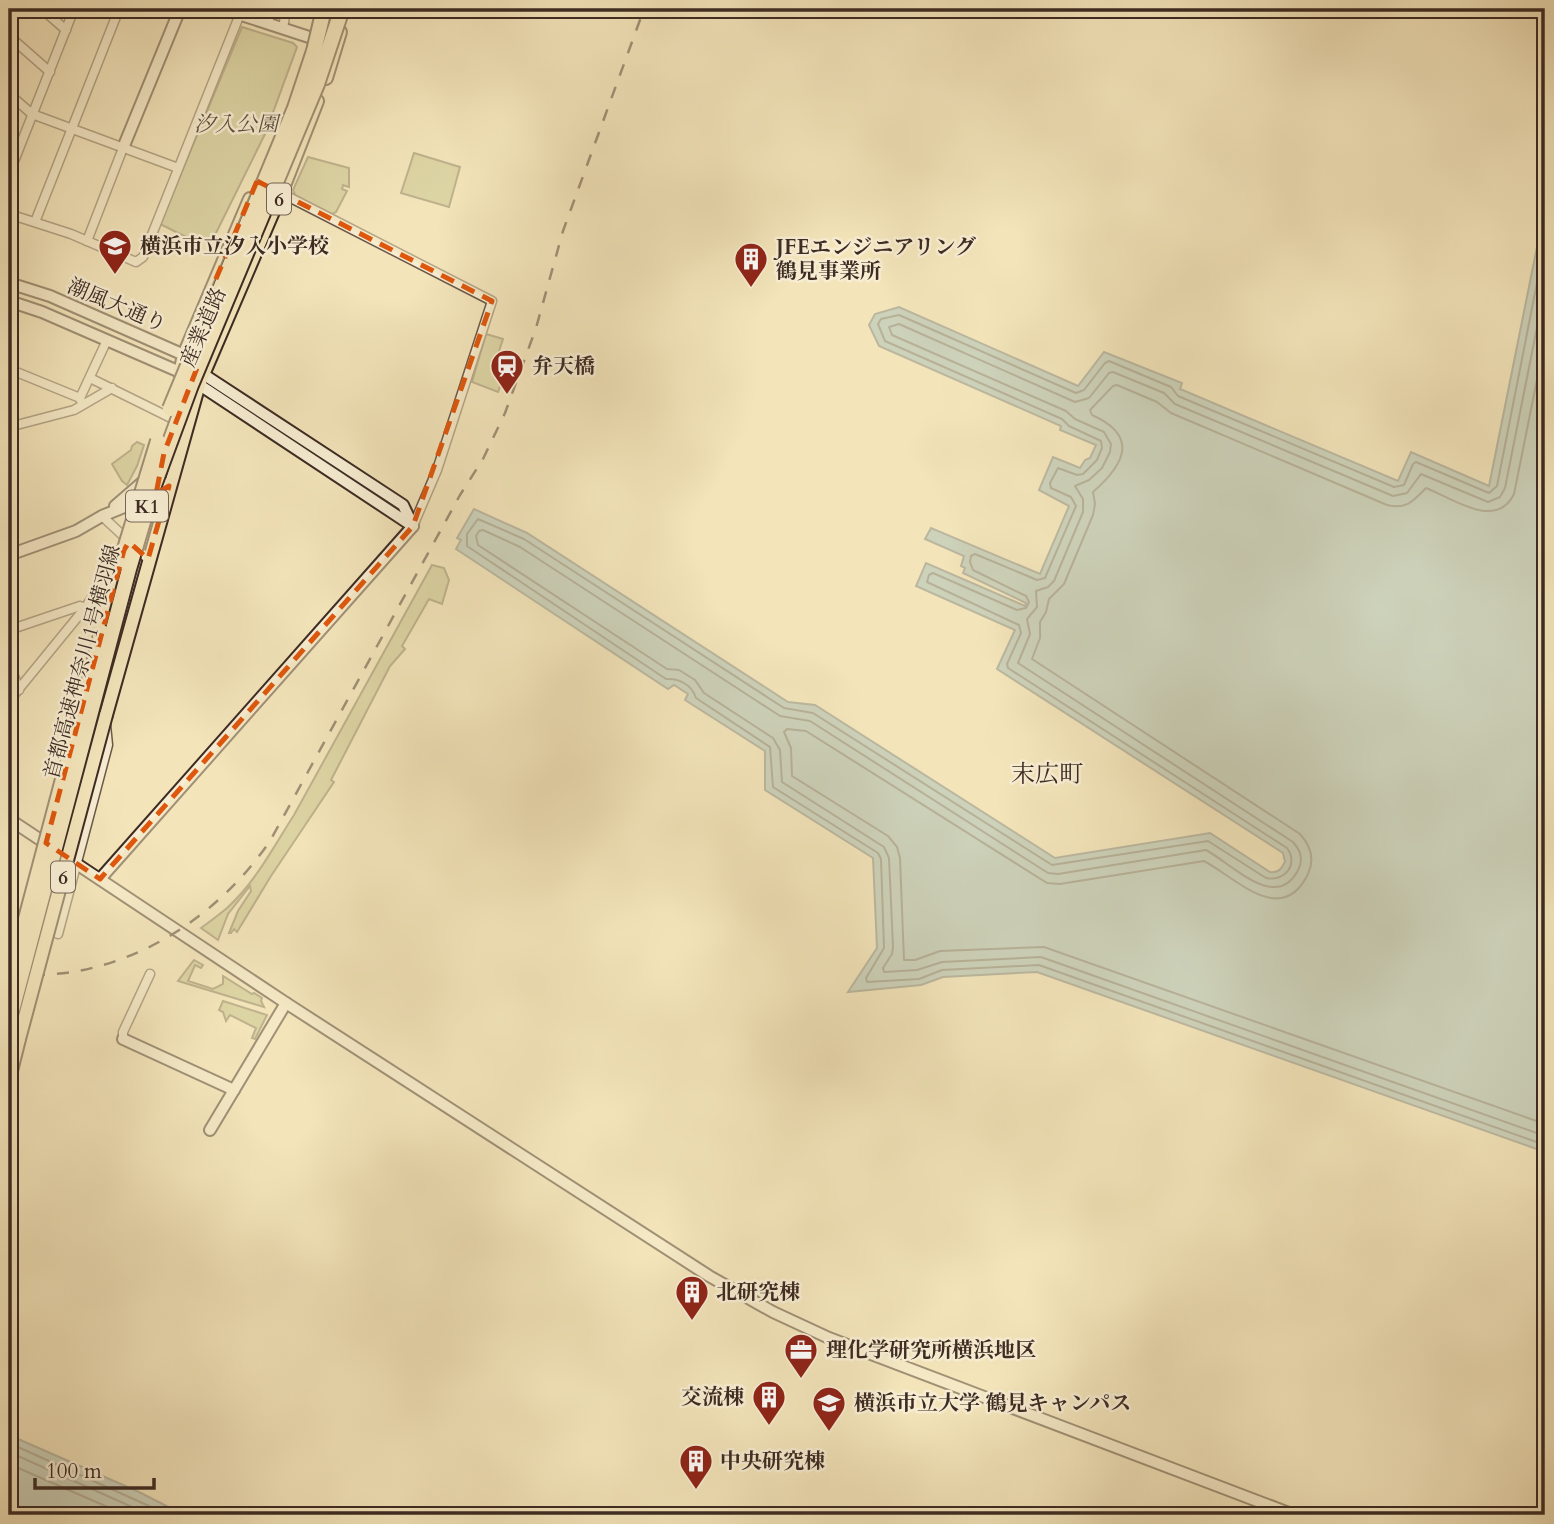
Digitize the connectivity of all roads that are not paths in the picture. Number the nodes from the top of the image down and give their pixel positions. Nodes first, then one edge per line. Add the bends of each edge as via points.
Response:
1 (42, 9) edge
2 (74, 9) edge
3 (119, 9) edge
4 (180, 9) edge
5 (223, 9) edge
6 (271, 9) edge
7 (286, 9) edge
8 (317, 9) edge
9 (324, 9) edge
10 (344, 9) edge
11 (240, 12) edge
12 (268, 24) junction
13 (283, 29) junction
14 (66, 30) junction
15 (9, 36) edge
16 (312, 38) junction
17 (50, 72) junction
18 (9, 94) edge
19 (32, 114) junction
20 (72, 129) junction
21 (123, 148) junction
22 (12, 156) edge
23 (178, 168) junction
24 (9, 174) edge
25 (257, 181) junction
26 (281, 193) junction
27 (9, 214) edge
28 (35, 222) junction
29 (87, 241) junction
30 (9, 283) edge
31 (9, 295) edge
32 (9, 301) edge
33 (42, 312) junction
34 (107, 340) junction
35 (184, 355) junction
36 (9, 369) edge
37 (180, 372) junction
38 (90, 378) junction
39 (201, 379) junction
40 (112, 388) junction
41 (82, 402) junction
42 (171, 418) junction
43 (9, 425) edge
44 (164, 452) junction
45 (171, 481) junction
46 (156, 494) junction
47 (102, 516) junction
48 (413, 526) junction
49 (129, 542) junction
50 (152, 546) junction
51 (9, 555) edge
52 (149, 560) junction
53 (85, 608) junction
54 (9, 630) edge
55 (9, 662) edge
56 (19, 690) junction
57 (9, 701) edge
58 (106, 715) junction
59 (9, 819) edge
60 (77, 864) junction
61 (100, 880) junction
62 (58, 934) dead end
63 (150, 974) dead end
64 (9, 983) edge
65 (286, 1003) junction
66 (9, 1022) edge
67 (123, 1039) joint
68 (9, 1079) edge
69 (234, 1090) junction
70 (210, 1130) dead end
71 (1294, 1515) edge

1 - 14 street
2 - 14 street
3 - 20 street
4 - 21 street
5 - 11 street
6 - 12 street
7 - 13 street
8 - 16 main road, 産業道路 / 6
9 - 64 highway, 首都高速神奈川1号横羽線 / K1, bridge via 295,108 181,381 143,486
10 - 26 main road, 産業道路 / 6 via 333,59
10 - 66 highway, 首都高速神奈川1号横羽線 / K1, bridge via 153,488
11 - 12 street
11 - 23 street
12 - 13 street
13 - 16 street
14 - 17 street
15 - 17 street
16 - 25 main road, 産業道路 / 6 via 296,92
17 - 19 street
18 - 19 street
19 - 20 street
19 - 22 street
20 - 21 street
20 - 28 street
21 - 23 street
21 - 29 street
22 - 24 street
23 - 29 street via 143,257 136,262
25 - 26 street
25 - 35 main road, 産業道路 / 6
26 - 39 main road, 産業道路 / 6
26 - 48 street via 492,301 437,470
27 - 28 street
28 - 29 street
30 - 35 street, 潮風大通り via 50,296
31 - 33 street
32 - 33 street, 潮風大通り
33 - 34 street, 潮風大通り
34 - 37 street, 潮風大通り
34 - 38 street
35 - 37 main road, 産業道路 / 6
35 - 39 street, 潮風大通り
36 - 41 street
37 - 39 street, 潮風大通り
37 - 42 main road, 産業道路 / 6
38 - 40 street
38 - 41 street
39 - 45 main road, 産業道路 / 6
39 - 48 street
40 - 41 street
40 - 42 street
41 - 43 street
42 - 44 main road, 産業道路 / 6
44 - 46 main road, 産業道路 / 6
44 - 47 street via 150,475
45 - 46 street
45 - 50 main road, 産業道路 / 6
46 - 47 street
46 - 50 main road, 産業道路 / 6
47 - 49 street
47 - 51 street via 76,531
48 - 61 street
49 - 52 street
49 - 53 street
50 - 52 main road, 産業道路 / 6
52 - 58 main road, 産業道路 / 6
53 - 54 street
53 - 56 street
55 - 56 street
56 - 57 street
58 - 60 street via 108,746
58 - 68 main road, 産業道路 / 6, bridge
59 - 60 street
60 - 61 street
60 - 62 street
61 - 65 street
63 - 67 street
65 - 69 street
65 - 71 street via 709,1276 773,1312 829,1338
67 - 69 street
69 - 70 street

